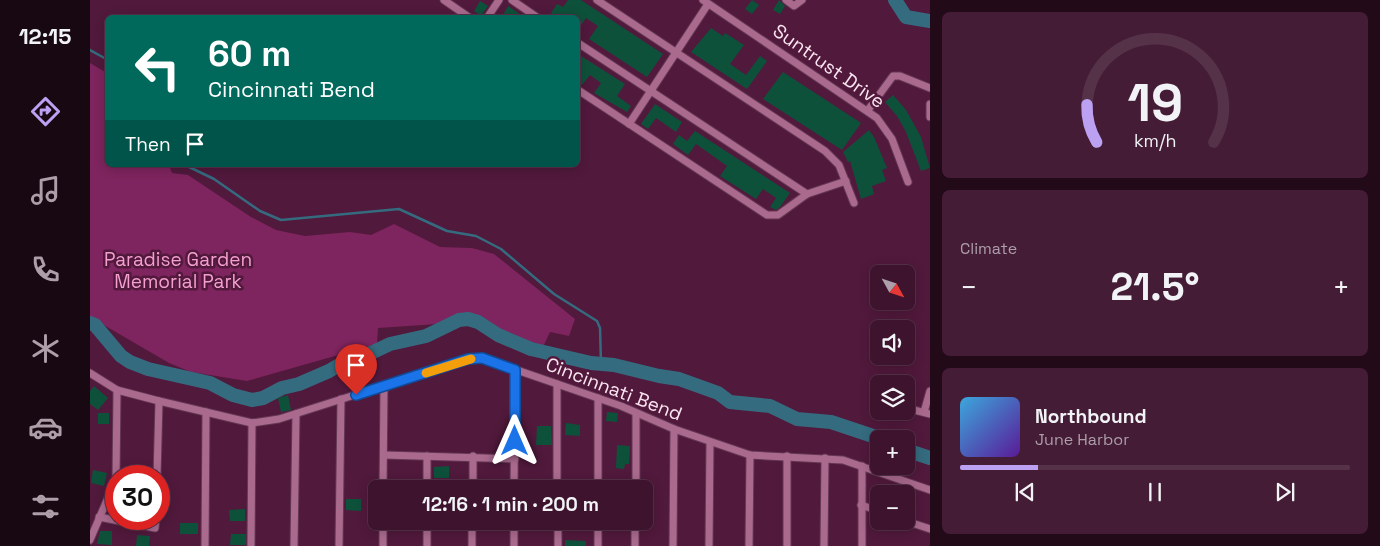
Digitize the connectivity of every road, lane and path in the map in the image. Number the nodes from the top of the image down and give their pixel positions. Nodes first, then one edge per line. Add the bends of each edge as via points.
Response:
1 (444, 0) edge
2 (499, 0) edge
3 (512, 0) edge
4 (597, 0) edge
5 (786, 0) edge
6 (802, 0) edge
7 (706, 2) edge
8 (466, 15) edge
9 (489, 15) edge
10 (534, 15) edge
11 (580, 44) edge
12 (675, 54) junction
13 (930, 88) edge
14 (580, 91) edge
15 (650, 91) junction
16 (930, 104) edge
17 (868, 110) junction
18 (930, 117) edge
19 (628, 124) junction
20 (846, 181) junction
21 (908, 182) dead end
22 (807, 194) junction
23 (854, 203) dead end
24 (515, 370) junction
25 (90, 373) edge
26 (557, 384) junction
27 (384, 386) junction
28 (116, 390) junction
29 (930, 391) edge
30 (598, 398) junction
31 (341, 399) junction
32 (159, 401) junction
33 (206, 412) junction
34 (927, 413) edge
35 (296, 414) junction
36 (636, 414) junction
37 (252, 423) junction
38 (674, 429) junction
39 (710, 442) junction
40 (384, 455) junction
41 (750, 455) junction
42 (427, 456) junction
43 (473, 456) junction
44 (788, 456) junction
45 (825, 458) junction
46 (514, 459) junction
47 (157, 465) edge
48 (862, 466) junction
49 (384, 480) edge
50 (427, 480) edge
51 (473, 480) edge
52 (514, 480) edge
53 (558, 480) edge
54 (598, 480) edge
55 (636, 480) edge
56 (930, 490) edge
57 (861, 505) junction
58 (870, 508) edge
59 (100, 517) junction
60 (105, 518) edge
61 (915, 524) edge
62 (930, 529) edge
63 (383, 530) edge
64 (427, 530) edge
65 (472, 530) edge
66 (514, 530) edge
67 (558, 530) edge
68 (598, 530) edge
69 (635, 530) edge
70 (90, 540) edge
71 (205, 546) edge
72 (251, 546) edge
73 (294, 546) edge
74 (339, 546) edge
75 (383, 546) edge
76 (427, 546) edge
77 (472, 546) edge
78 (514, 546) edge
79 (558, 546) edge
80 (598, 546) edge
81 (635, 546) edge
82 (673, 546) edge
83 (709, 546) edge
84 (749, 546) edge
85 (787, 546) edge
86 (824, 546) edge
87 (862, 546) edge

1 - 8 street
2 - 9 street
3 - 10 street
4 - 12 street
5 - 6 street via 794,6
7 - 12 street
7 - 17 street, Suntrust Drive
11 - 15 street
12 - 15 street
12 - 20 street via 824,151 839,165
13 - 17 street via 893,76
14 - 19 street
15 - 19 street
15 - 22 street
16 - 18 street
17 - 21 street, Suntrust Drive via 885,127
19 - 22 street via 767,216 778,215
20 - 22 street
20 - 23 street
24 - 26 street, Cincinnati Bend
24 - 27 street, Cincinnati Bend via 475,358
24 - 46 street
25 - 28 street, Cincinnati Bend
26 - 30 street, Cincinnati Bend
26 - 53 street
27 - 31 street, Cincinnati Bend
27 - 40 street
28 - 32 street, Cincinnati Bend
28 - 59 street via 116,476
29 - 34 street
30 - 36 street, Cincinnati Bend
30 - 54 street
31 - 35 street, Cincinnati Bend
31 - 74 street
32 - 33 street, Cincinnati Bend
32 - 47 street
33 - 37 street, Cincinnati Bend
33 - 71 street
35 - 37 street, Cincinnati Bend
35 - 73 street
36 - 38 street, Cincinnati Bend
36 - 55 street
37 - 72 street
38 - 39 street, Cincinnati Bend
38 - 82 street
39 - 41 street, Cincinnati Bend
39 - 83 street
40 - 42 street
40 - 49 street
41 - 44 street, Cincinnati Bend
41 - 84 street
42 - 43 street
42 - 50 street
43 - 46 street
43 - 51 street
44 - 45 street, Cincinnati Bend
44 - 85 street
45 - 48 street, Cincinnati Bend
45 - 86 street
46 - 52 street
48 - 56 street, Cincinnati Bend
48 - 57 street
57 - 58 street
57 - 87 street
59 - 60 street
59 - 70 street
61 - 62 street
63 - 75 street
64 - 76 street
65 - 77 street
66 - 78 street
67 - 79 street
68 - 80 street
69 - 81 street

